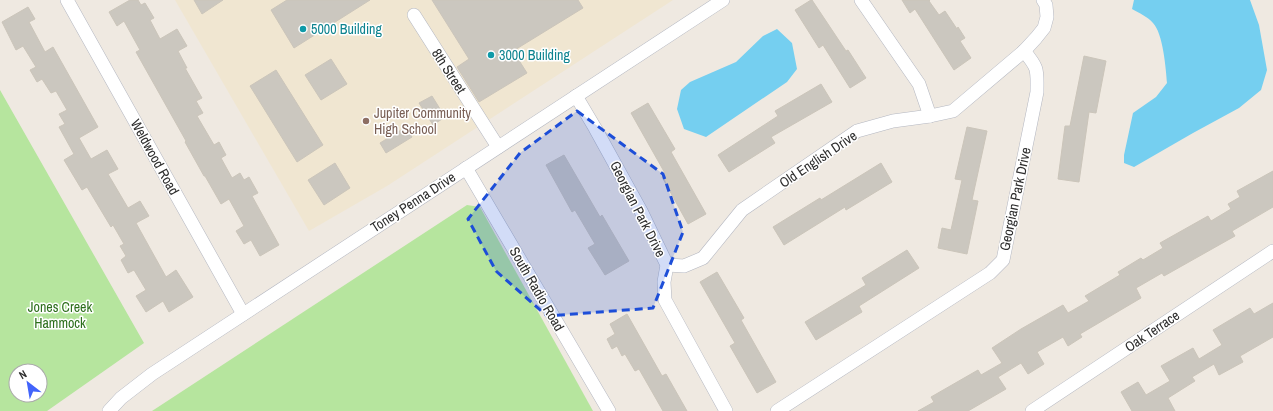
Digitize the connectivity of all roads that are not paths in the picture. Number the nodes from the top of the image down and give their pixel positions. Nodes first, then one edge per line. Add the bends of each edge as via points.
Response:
1 (67, 0) edge
2 (723, 0) edge
3 (861, 0) edge
4 (1043, 0) edge
5 (414, 15) dead end
6 (1024, 51) junction
7 (576, 96) junction
8 (930, 116) junction
9 (498, 147) junction
10 (466, 168) junction
11 (1273, 251) edge
12 (667, 265) junction
13 (243, 314) junction
14 (109, 411) edge
15 (609, 411) edge
16 (726, 411) edge
17 (777, 411) edge
18 (1032, 411) edge

1 - 13 street, Weldwood Road
2 - 7 street, Toney Penna Drive
3 - 8 street via 919,84
4 - 6 street via 1047,17 1044,28
5 - 9 street, 8th Street
6 - 8 street, Old English Drive via 953,111
6 - 17 street, Georgian Park Drive via 1035,65 1037,92 1002,260 990,273
7 - 9 street, Toney Penna Drive
7 - 12 street, Georgian Park Drive via 642,213
8 - 12 street, Old English Drive via 893,121 857,132 742,210 703,258 684,266
9 - 10 street, Toney Penna Drive
10 - 13 street, Toney Penna Drive
10 - 15 street, South Radio Road
11 - 18 street, Oak Terrace
12 - 16 street, Georgian Park Drive via 664,282 665,300
13 - 14 street, Toney Penna Drive via 152,374

